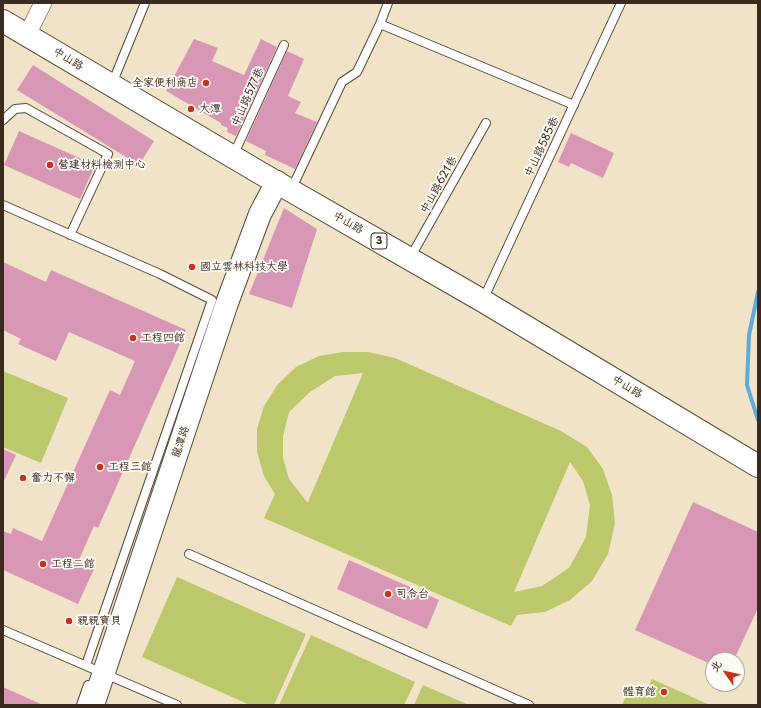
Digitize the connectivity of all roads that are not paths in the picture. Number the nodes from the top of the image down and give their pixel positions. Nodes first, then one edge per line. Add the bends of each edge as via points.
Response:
1 (43, 3) edge
2 (146, 3) edge
3 (388, 3) edge
4 (621, 3) edge
5 (3, 21) edge
6 (380, 24) junction
7 (27, 35) junction
8 (284, 45) dead end
9 (111, 85) junction
10 (574, 105) junction
11 (3, 120) edge
12 (486, 123) dead end
13 (233, 157) junction
14 (284, 186) junction
15 (3, 205) edge
16 (70, 235) junction
17 (410, 259) junction
18 (483, 301) junction
19 (756, 464) edge
20 (189, 554) dead end
21 (3, 630) edge
22 (95, 669) junction
23 (81, 705) edge
24 (93, 705) edge
25 (177, 705) edge
26 (529, 705) edge

1 - 7 street
2 - 9 lane
3 - 6 lane
4 - 10 lane, 中山路585巷
5 - 7 main road, 中山路 / 3
6 - 10 lane
6 - 14 lane via 357,72 342,82
7 - 9 main road, 中山路 / 3
8 - 13 lane, 中山路577巷
9 - 13 main road, 中山路 / 3
10 - 18 lane, 中山路585巷
11 - 16 lane via 15,110 26,108 108,154
12 - 17 lane, 中山路621巷
13 - 14 main road, 中山路 / 3
14 - 17 main road, 中山路 / 3
14 - 22 main road, 龍潭路 via 260,214
15 - 16 lane
16 - 22 lane via 212,300
17 - 18 main road, 中山路 / 3
18 - 19 main road, 中山路 / 3
20 - 26 lane
21 - 22 lane
22 - 23 lane
22 - 24 main road, 龍潭路
22 - 25 lane

